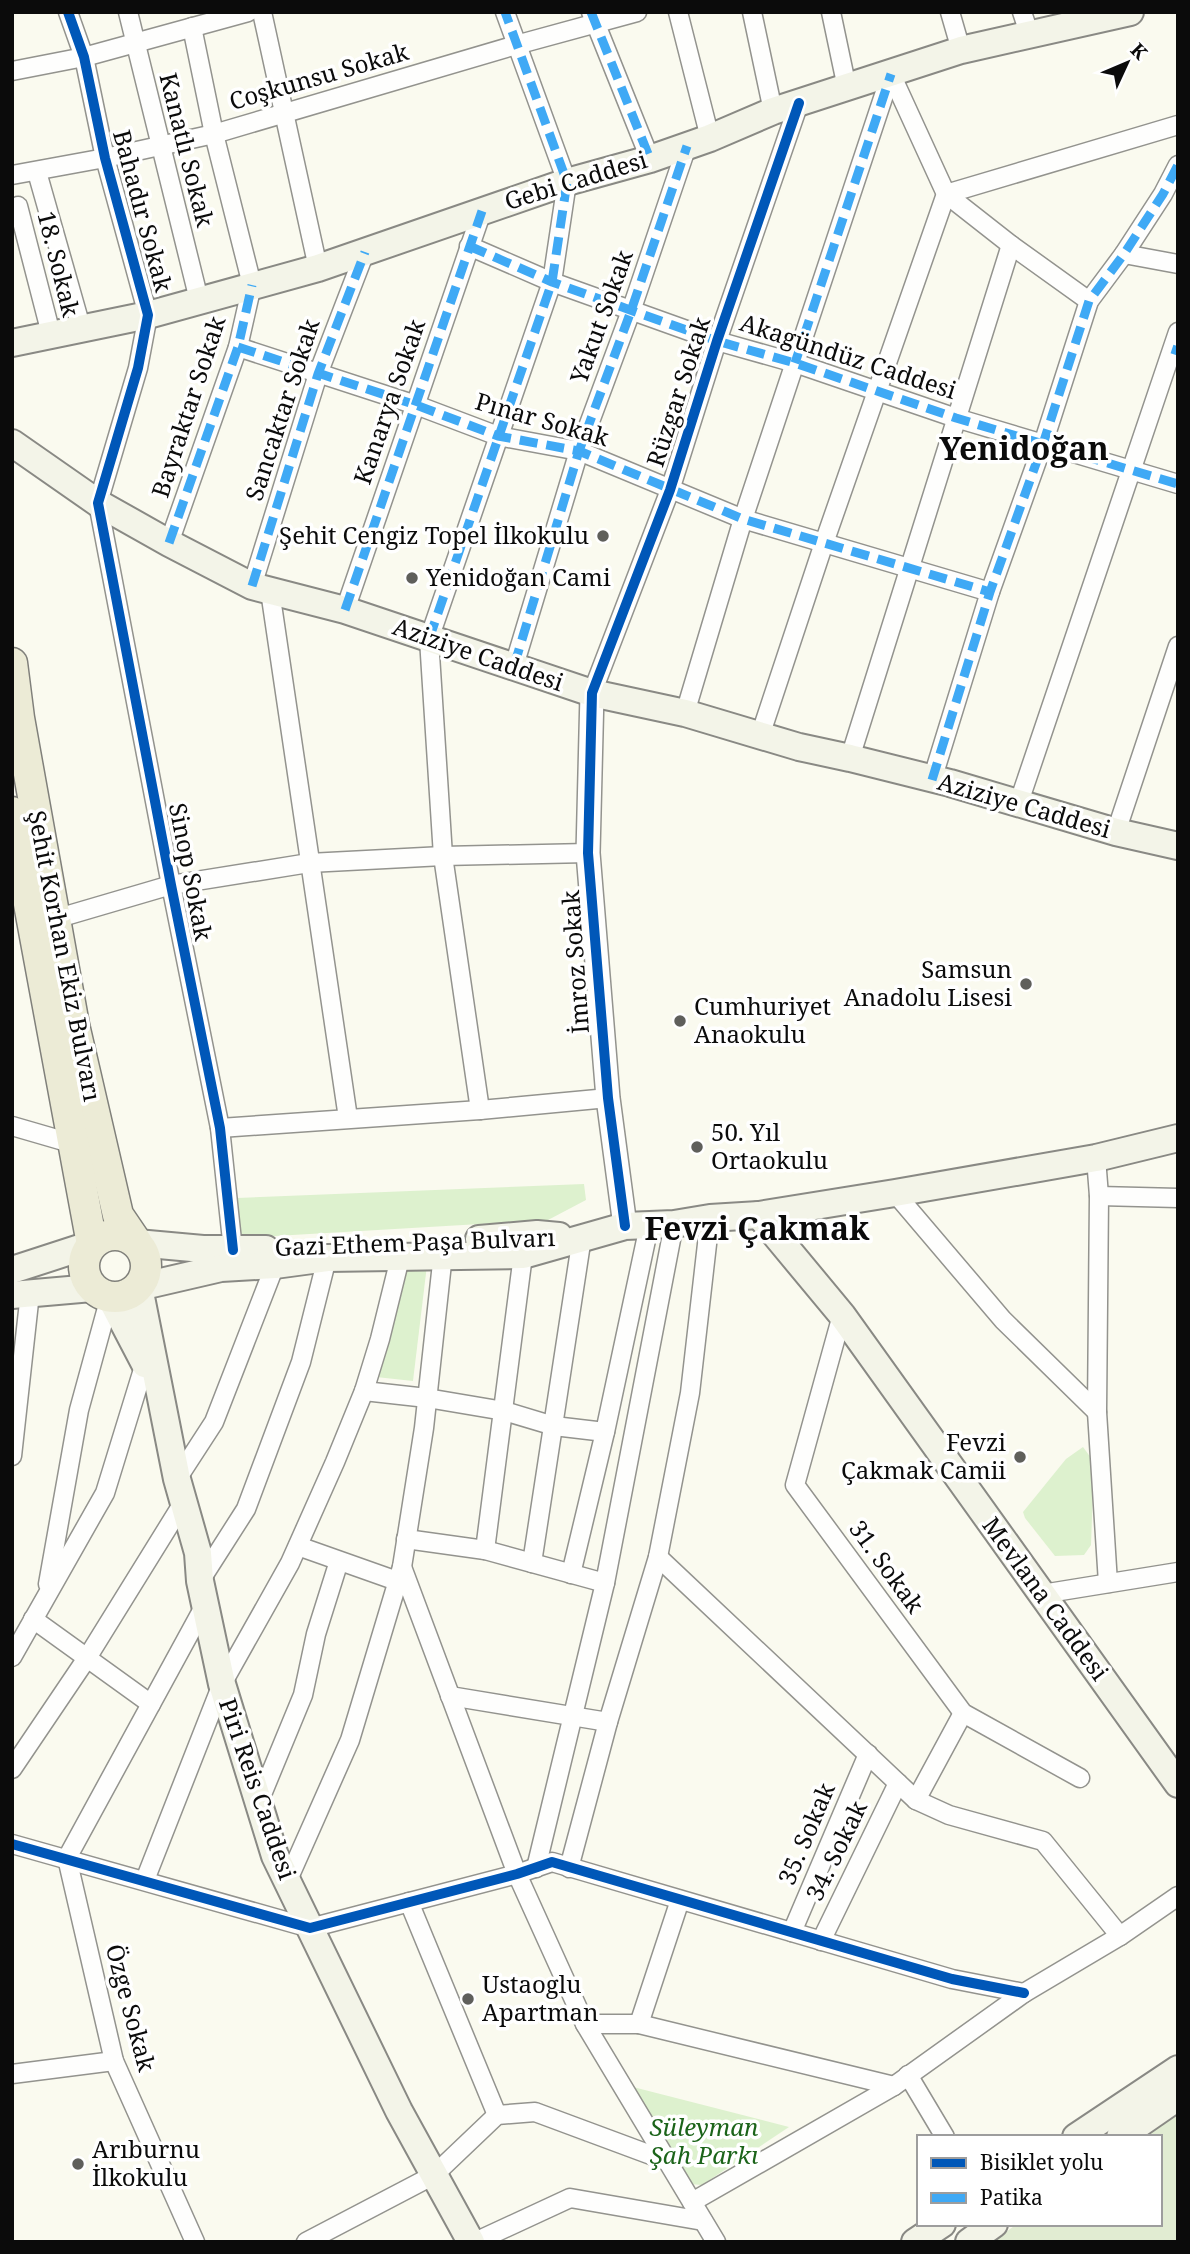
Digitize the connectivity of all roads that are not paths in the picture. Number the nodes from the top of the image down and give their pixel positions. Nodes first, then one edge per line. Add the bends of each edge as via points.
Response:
1 (68, 12) edge
2 (128, 12) edge
3 (248, 12) edge
4 (262, 12) edge
5 (505, 12) edge
6 (637, 12) edge
7 (678, 12) edge
8 (752, 12) edge
9 (831, 12) edge
10 (950, 12) edge
11 (1129, 12) edge
12 (593, 17) edge
13 (1026, 24) edge
14 (192, 27) junction
15 (134, 43) junction
16 (516, 45) junction
17 (961, 50) junction
18 (84, 57) junction
19 (12, 71) edge
20 (891, 74) junction
21 (847, 88) junction
22 (799, 103) junction
23 (774, 111) junction
24 (283, 114) junction
25 (1178, 125) edge
26 (214, 134) junction
27 (699, 142) junction
28 (160, 145) junction
29 (105, 158) junction
30 (650, 159) junction
31 (1178, 165) edge
32 (37, 172) junction
33 (12, 175) edge
34 (567, 181) junction
35 (946, 194) junction
36 (18, 206) dead end
37 (482, 211) junction
38 (1011, 245) junction
39 (469, 246) junction
40 (365, 252) junction
41 (1124, 254) junction
42 (1178, 264) edge
43 (318, 268) junction
44 (552, 282) junction
45 (252, 285) junction
46 (199, 300) junction
47 (1089, 301) junction
48 (631, 311) junction
49 (148, 315) junction
50 (81, 327) junction
51 (51, 334) junction
52 (718, 341) junction
53 (15, 344) edge
54 (1176, 344) edge
55 (238, 347) junction
56 (795, 363) junction
57 (318, 374) junction
58 (877, 391) junction
59 (416, 405) junction
60 (956, 418) junction
61 (498, 436) junction
62 (12, 443) edge
63 (1043, 444) junction
64 (579, 452) junction
65 (1132, 469) junction
66 (1178, 484) edge
67 (670, 490) junction
68 (98, 503) junction
69 (743, 519) junction
70 (824, 542) junction
71 (169, 543) junction
72 (908, 568) junction
73 (261, 588) junction
74 (990, 592) junction
75 (345, 610) junction
76 (429, 639) junction
77 (1178, 646) edge
78 (12, 663) edge
79 (514, 666) junction
80 (592, 693) junction
81 (685, 713) junction
82 (760, 736) junction
83 (850, 758) junction
84 (932, 780) junction
85 (1019, 802) junction
86 (13, 818) edge
87 (1116, 832) junction
88 (1178, 846) edge
89 (589, 853) junction
90 (443, 856) junction
91 (309, 863) junction
92 (171, 885) junction
93 (21, 904) edge
94 (55, 919) junction
95 (608, 1098) junction
96 (480, 1110) junction
97 (348, 1118) junction
98 (12, 1126) edge
99 (220, 1128) junction
100 (1178, 1138) edge
101 (74, 1144) junction
102 (1096, 1158) junction
103 (895, 1193) junction
104 (1099, 1196) junction
105 (1178, 1198) edge
106 (759, 1215) junction
107 (710, 1218) junction
108 (649, 1226) junction
109 (582, 1237) junction
110 (136, 1243) junction
111 (92, 1244) junction
112 (233, 1250) junction
113 (443, 1254) junction
114 (523, 1255) junction
115 (327, 1258) junction
116 (400, 1258) junction
117 (275, 1265) junction
118 (12, 1270) edge
119 (139, 1287) junction
120 (101, 1293) junction
121 (21, 1294) edge
122 (842, 1315) junction
123 (151, 1374) junction
124 (364, 1391) junction
125 (427, 1398) junction
126 (504, 1411) junction
127 (1097, 1412) junction
128 (554, 1426) junction
129 (605, 1432) junction
130 (12, 1456) edge
131 (180, 1491) junction
132 (406, 1539) junction
133 (298, 1546) junction
134 (485, 1550) junction
135 (658, 1557) junction
136 (340, 1561) junction
137 (532, 1563) junction
138 (1178, 1572) edge
139 (399, 1574) junction
140 (571, 1574) junction
141 (605, 1583) junction
142 (1108, 1583) junction
143 (202, 1593) junction
144 (1042, 1594) junction
145 (45, 1598) junction
146 (33, 1619) junction
147 (15, 1646) edge
148 (87, 1658) junction
149 (222, 1684) junction
150 (450, 1696) junction
151 (152, 1704) junction
152 (963, 1713) junction
153 (573, 1716) junction
154 (608, 1722) junction
155 (868, 1754) junction
156 (12, 1769) edge
157 (1080, 1777) dead end
158 (898, 1783) junction
159 (1178, 1784) edge
160 (916, 1800) junction
161 (258, 1804) junction
162 (12, 1844) edge
163 (67, 1858) junction
164 (536, 1868) junction
165 (569, 1868) junction
166 (517, 1874) junction
167 (145, 1881) junction
168 (287, 1882) junction
169 (1178, 1896) edge
170 (680, 1900) junction
171 (409, 1902) junction
172 (310, 1928) junction
173 (792, 1932) junction
174 (1120, 1936) junction
175 (821, 1941) junction
176 (1024, 1993) junction
177 (585, 2024) junction
178 (639, 2024) junction
179 (114, 2061) junction
180 (1178, 2069) edge
181 (12, 2074) edge
182 (901, 2081) junction
183 (1178, 2097) edge
184 (498, 2115) junction
185 (943, 2135) edge
186 (1079, 2135) edge
187 (1123, 2135) edge
188 (667, 2161) junction
189 (434, 2175) junction
190 (692, 2202) junction
191 (703, 2221) junction
192 (939, 2226) edge
193 (991, 2226) edge
194 (195, 2242) edge
195 (306, 2242) edge
196 (473, 2242) edge
197 (716, 2242) edge
198 (915, 2242) edge
199 (969, 2242) edge

1 - 18 street, Bahadır Sokak
2 - 15 street, Kanatlı Sokak
3 - 14 street
4 - 24 street
5 - 16 street
6 - 12 street, Coşkunsu Sokak
7 - 27 street
8 - 23 street
9 - 21 street
10 - 17 street
11 - 13 main road, Gebi Caddesi
12 - 16 street, Coşkunsu Sokak
12 - 30 street
13 - 17 main road, Gebi Caddesi
14 - 15 street
14 - 26 street
15 - 18 street
15 - 28 street, Kanatlı Sokak
16 - 24 street, Coşkunsu Sokak
16 - 34 street
17 - 20 main road, Gebi Caddesi
18 - 19 street
18 - 29 street, Bahadır Sokak
20 - 21 main road, Gebi Caddesi
20 - 35 street
20 - 56 street
21 - 22 main road, Gebi Caddesi
22 - 23 main road, Gebi Caddesi
22 - 52 street, Rüzgar Sokak
23 - 27 main road, Gebi Caddesi
24 - 26 street, Coşkunsu Sokak
24 - 43 street
25 - 35 street
26 - 28 street, Coşkunsu Sokak
26 - 45 street
27 - 30 main road, Gebi Caddesi
27 - 48 street, Yakut Sokak
28 - 29 street, Coşkunsu Sokak
28 - 46 street, Kanatlı Sokak
29 - 32 street, Coşkunsu Sokak
29 - 49 street, Bahadır Sokak
30 - 34 main road, Gebi Caddesi
31 - 41 street
32 - 33 street, Coşkunsu Sokak
32 - 50 street
34 - 37 main road, Gebi Caddesi
34 - 44 street
35 - 38 street
35 - 58 street
36 - 51 street, 18. Sokak
37 - 39 street, Kanarya Sokak
37 - 40 main road, Gebi Caddesi
38 - 47 street
38 - 60 street
39 - 44 street, Akagündüz Caddesi
39 - 59 street, Kanarya Sokak
40 - 43 main road, Gebi Caddesi
40 - 57 street, Sancaktar Sokak
41 - 42 street
41 - 47 street
43 - 45 main road, Gebi Caddesi
44 - 48 street, Akagündüz Caddesi
44 - 61 street
45 - 46 main road, Gebi Caddesi
45 - 55 street, Bayraktar Sokak
46 - 49 main road, Gebi Caddesi
47 - 63 street
48 - 52 street, Akagündüz Caddesi
48 - 64 street, Yakut Sokak
49 - 50 main road, Gebi Caddesi
49 - 68 street, Bahadır Sokak via 138,368
50 - 51 main road, Gebi Caddesi
51 - 53 main road, Gebi Caddesi
52 - 56 street, Akagündüz Caddesi
52 - 67 street, Rüzgar Sokak
54 - 65 street
55 - 57 street, Pınar Sokak
55 - 71 street, Bayraktar Sokak
56 - 58 street, Akagündüz Caddesi
56 - 69 street
57 - 59 street, Pınar Sokak
57 - 73 street, Sancaktar Sokak
58 - 60 street, Akagündüz Caddesi
58 - 70 street
59 - 61 street, Pınar Sokak
59 - 75 street, Kanarya Sokak
60 - 63 street, Akagündüz Caddesi
60 - 72 street
61 - 64 street, Pınar Sokak
61 - 76 street
62 - 68 main road, Aziziye Caddesi
63 - 65 street, Akagündüz Caddesi
63 - 74 street
64 - 67 street, Pınar Sokak
64 - 79 street, Yakut Sokak
65 - 66 street, Akagündüz Caddesi
65 - 85 street
67 - 69 street, Pınar Sokak
67 - 80 street, Rüzgar Sokak
68 - 71 main road, Aziziye Caddesi
68 - 92 street, Sinop Sokak
69 - 70 street, Pınar Sokak
69 - 81 street
70 - 72 street, Pınar Sokak
70 - 82 street
71 - 73 main road, Aziziye Caddesi
72 - 74 street, Pınar Sokak
72 - 83 street
73 - 75 main road, Aziziye Caddesi
73 - 91 street
74 - 84 street
75 - 76 main road, Aziziye Caddesi
76 - 79 main road, Aziziye Caddesi
76 - 90 street
77 - 87 street
78 - 94 main road, Şehit Korhan Ekiz Bulvarı
79 - 80 main road, Aziziye Caddesi
80 - 81 main road, Aziziye Caddesi
80 - 89 street, İmroz Sokak
81 - 82 main road, Aziziye Caddesi
82 - 83 main road, Aziziye Caddesi
83 - 84 main road, Aziziye Caddesi
84 - 85 main road, Aziziye Caddesi
85 - 87 main road, Aziziye Caddesi
86 - 93 main road, Şehit Korhan Ekiz Bulvarı
87 - 88 main road, Aziziye Caddesi
89 - 90 street
89 - 95 street, İmroz Sokak
90 - 91 street
90 - 96 street
91 - 92 street
91 - 97 street
92 - 94 street
92 - 99 street, Sinop Sokak
93 - 101 main road, Şehit Korhan Ekiz Bulvarı
94 - 110 main road, Şehit Korhan Ekiz Bulvarı via 118,1215
95 - 96 street
95 - 108 street, İmroz Sokak
96 - 97 street
97 - 99 street
98 - 101 street
99 - 112 street, Sinop Sokak
100 - 102 main road
101 - 111 main road, Şehit Korhan Ekiz Bulvarı
102 - 103 main road
102 - 104 street
103 - 106 main road
103 - 127 street via 1003,1320
104 - 105 street
104 - 127 street
106 - 107 main road
106 - 122 main road, Mevlana Caddesi
107 - 108 main road
107 - 135 street via 690,1393
108 - 109 main road
108 - 129 street
108 - 141 street
109 - 112 main road, Gazi Ethem Paşa Bulvarı via 537,1234 373,1247
109 - 114 main road, Gazi Ethem Paşa Bulvarı
109 - 128 street
110 - 111 main road via 109,1235
110 - 112 main road, Gazi Ethem Paşa Bulvarı
110 - 119 main road via 143,1251 146,1270
111 - 118 main road
111 - 120 main road via 84,1261 87,1280
113 - 114 main road, Gazi Ethem Paşa Bulvarı
113 - 116 main road, Gazi Ethem Paşa Bulvarı
113 - 125 street
114 - 126 street
115 - 116 main road, Gazi Ethem Paşa Bulvarı
115 - 117 main road, Gazi Ethem Paşa Bulvarı
115 - 143 street via 301,1362 246,1509
116 - 124 street
117 - 119 main road, Gazi Ethem Paşa Bulvarı via 221,1268
117 - 131 street via 214,1422
119 - 120 main road via 121,1297
119 - 123 main road, Piri Reis Caddesi
120 - 121 main road
120 - 123 main road, Piri Reis Caddesi
120 - 145 street
121 - 130 street
122 - 144 main road, Mevlana Caddesi
122 - 152 street, 31. Sokak via 795,1485
123 - 131 main road, Piri Reis Caddesi
123 - 145 street via 105,1493
124 - 125 street
124 - 133 street
125 - 126 street
125 - 132 street
126 - 128 street
126 - 134 street
127 - 142 street
128 - 129 street
128 - 137 street
129 - 140 street
131 - 143 main road, Piri Reis Caddesi via 198,1553
131 - 148 street
132 - 134 street
132 - 139 street
133 - 136 street
133 - 149 street
134 - 137 street
135 - 154 street
135 - 155 street
136 - 139 street
136 - 161 street via 316,1634 303,1695
137 - 140 street
138 - 142 street
139 - 150 street
139 - 168 street via 350,1740
140 - 141 street
141 - 153 street
142 - 144 street
143 - 149 main road, Piri Reis Caddesi
143 - 151 street
144 - 159 main road, Mevlana Caddesi
145 - 146 street
146 - 147 street
146 - 148 street
148 - 151 street
148 - 156 street
149 - 161 main road, Piri Reis Caddesi
149 - 167 street
150 - 153 street
150 - 166 street
151 - 163 street
152 - 157 street, 31. Sokak
152 - 160 street
153 - 154 street
153 - 164 street
154 - 165 street
155 - 158 street
155 - 173 street, 35. Sokak
158 - 160 street
158 - 175 street, 34. Sokak
160 - 174 street via 948,1815 1043,1842
161 - 168 main road, Piri Reis Caddesi
162 - 163 street
163 - 167 street
163 - 179 street, Özge Sokak
164 - 165 street via 552,1863
164 - 166 street
165 - 170 street
166 - 171 street
166 - 177 street
167 - 172 street
168 - 172 main road, Piri Reis Caddesi
169 - 174 street
170 - 173 street
170 - 178 street
171 - 172 street
171 - 184 street
172 - 189 main road, Piri Reis Caddesi
173 - 175 street
174 - 176 street
175 - 176 street via 951,1979
176 - 182 street
177 - 178 street
177 - 188 street
178 - 182 street
179 - 181 street
179 - 194 street, Özge Sokak
180 - 186 main road
182 - 185 street
182 - 190 street
183 - 187 main road
184 - 188 street via 535,2112
184 - 189 street
188 - 190 street
189 - 195 street
189 - 196 main road, Piri Reis Caddesi
190 - 191 street
191 - 196 street via 570,2198
191 - 197 street
192 - 198 main road
193 - 199 main road

